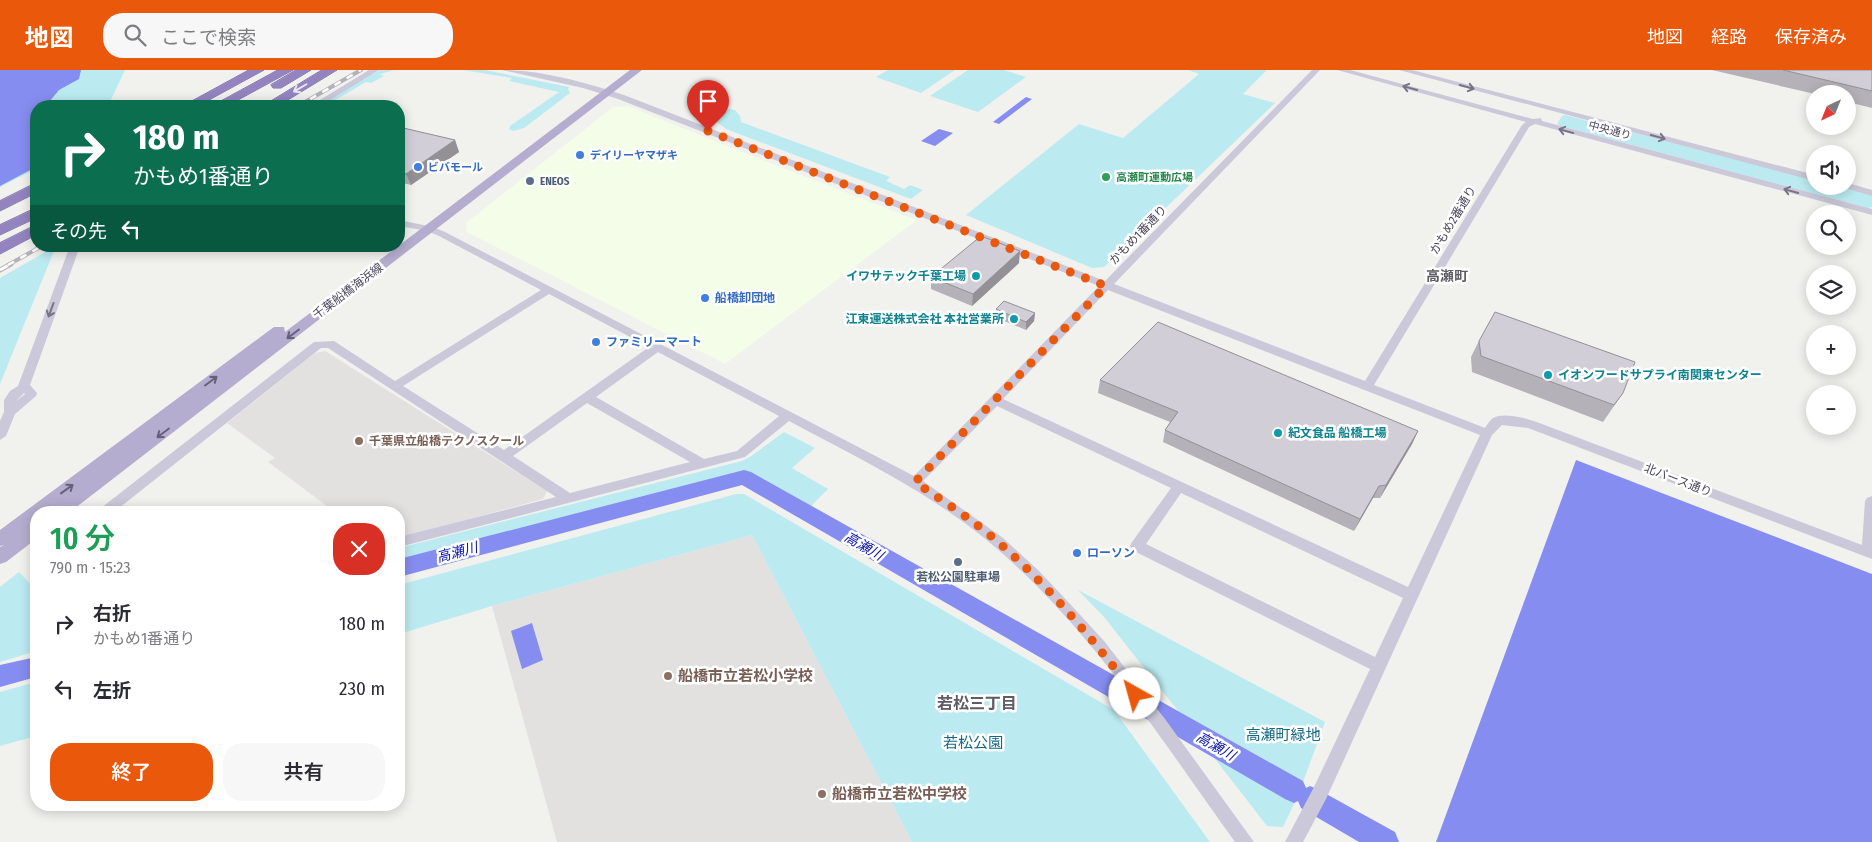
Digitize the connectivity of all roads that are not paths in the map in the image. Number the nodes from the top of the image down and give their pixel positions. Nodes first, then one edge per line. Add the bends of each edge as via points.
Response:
1 (258, 70) edge
2 (264, 70) edge
3 (287, 70) edge
4 (305, 70) edge
5 (331, 70) edge
6 (374, 70) edge
7 (506, 70) edge
8 (626, 70) edge
9 (637, 70) edge
10 (1316, 70) edge
11 (1341, 70) edge
12 (1403, 70) edge
13 (1416, 72) edge
14 (605, 91) junction
15 (200, 100) edge
16 (209, 100) edge
17 (230, 100) edge
18 (249, 100) edge
19 (279, 100) edge
20 (324, 100) edge
21 (1550, 108) junction
22 (1532, 121) junction
23 (1806, 176) edge
24 (30, 185) edge
25 (1856, 188) edge
26 (30, 191) edge
27 (1872, 192) edge
28 (0, 200) edge
29 (30, 202) edge
30 (0, 208) edge
31 (1872, 212) edge
32 (30, 215) edge
33 (0, 217) edge
34 (405, 218) edge
35 (30, 223) edge
36 (405, 224) edge
37 (423, 226) junction
38 (0, 231) edge
39 (30, 232) edge
40 (405, 236) edge
41 (0, 240) edge
42 (405, 240) edge
43 (0, 249) edge
44 (73, 252) edge
45 (382, 252) edge
46 (390, 252) edge
47 (1106, 286) junction
48 (548, 290) junction
49 (657, 347) junction
50 (395, 386) junction
51 (1367, 387) junction
52 (587, 397) junction
53 (995, 400) junction
54 (788, 416) junction
55 (1487, 434) junction
56 (0, 436) edge
57 (503, 457) junction
58 (701, 463) junction
59 (915, 482) junction
60 (1178, 488) junction
61 (568, 498) junction
62 (1872, 501) edge
63 (56, 506) edge
64 (67, 506) edge
65 (114, 506) edge
66 (30, 526) edge
67 (30, 533) edge
68 (405, 540) edge
69 (3, 547) edge
70 (1870, 553) edge
71 (1411, 595) junction
72 (1380, 666) junction
73 (1245, 842) edge
74 (1294, 842) edge

1 - 15 highway
2 - 16 highway
3 - 17 highway
4 - 18 highway
5 -> 19 highway
6 - 20 street
7 - 14 street
8 - 14 main road, 千葉船橋海浜線
9 - 14 main road, 千葉船橋海浜線
10 - 47 street, かもめ1番通り
22 -> 11 street, 中央通り
12 - 13 street, 中央通り
13 -> 21 street, 中央通り
14 - 37 main road, 千葉船橋海浜線 via 545,139
14 - 47 street
21 - 22 street, かもめ2番通り via 1543,120
21 -> 23 street, 中央通り
31 -> 22 street, 中央通り
22 - 51 street, かもめ2番通り via 1526,125
24 - 28 highway
25 - 27 street
26 - 30 highway
29 - 33 highway
32 - 38 highway
34 - 37 street
35 - 41 highway
36 - 37 street
37 - 40 main road, 千葉船橋海浜線
37 -> 42 main road, 千葉船橋海浜線
37 - 48 street
39 - 43 highway
44 -> 56 street via 23,388 11,397 8,404 10,412
63 -> 45 main road, 千葉船橋海浜線
46 -> 64 main road, 千葉船橋海浜線
47 - 51 street
47 - 53 street, かもめ1番通り
48 - 49 street
48 - 50 street
49 - 52 street
49 - 54 street
50 - 57 street
50 - 65 street via 330,344 318,345
51 - 55 street
52 - 57 street
52 - 58 street
53 - 59 street, かもめ1番通り
53 - 60 street
54 - 58 street via 741,454
54 - 59 street
55 - 70 street, 北バース通り via 1498,421 1530,424
55 - 71 street
57 - 61 street
58 - 61 street
59 - 73 street via 998,542 1087,632
60 - 71 street
60 - 72 street via 1137,546
61 - 68 street
62 - 70 street
69 -> 66 main road, 千葉船橋海浜線
67 - 69 main road, 千葉船橋海浜線
71 - 72 street
72 - 74 street

